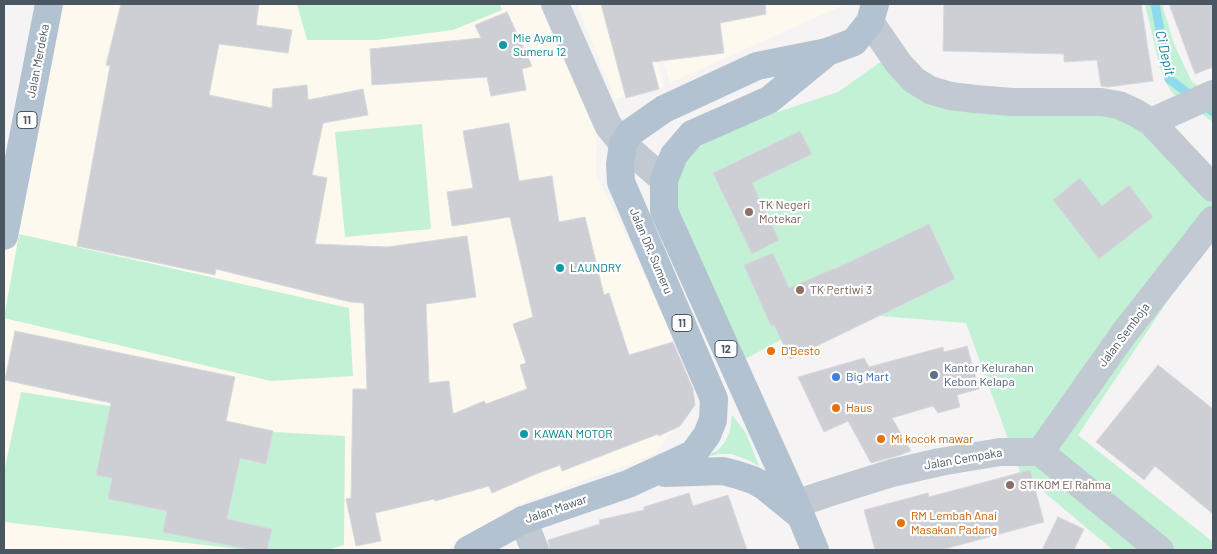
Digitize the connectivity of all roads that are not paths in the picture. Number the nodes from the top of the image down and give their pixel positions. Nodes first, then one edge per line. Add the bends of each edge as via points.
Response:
1 (49, 4) edge
2 (554, 4) edge
3 (873, 13) edge
4 (827, 52) junction
5 (1213, 94) edge
6 (1163, 117) junction
7 (623, 144) junction
8 (664, 180) junction
9 (1213, 188) edge
10 (1213, 220) edge
11 (4, 236) edge
12 (1040, 452) junction
13 (649, 474) junction
14 (798, 510) junction
15 (523, 520) junction
16 (468, 550) edge
17 (535, 550) edge
18 (815, 550) edge
19 (1160, 550) edge

1 - 11 main road, Jalan Merdeka / 11
2 - 7 street via 608,125
3 - 4 main road via 854,42
3 - 6 street via 899,64 914,80 930,90 950,96 1012,102 1101,102
4 - 7 main road via 757,66 712,86 664,109 631,132
4 - 8 main road via 769,100 692,134 674,155
5 - 6 street
6 - 9 street
7 - 8 street
7 - 13 main road, Jalan DR. Sumeru / 11 via 621,182 714,399 708,435 693,454
8 - 14 main road, 12 via 664,211
10 - 12 street, Jalan Semboja via 1125,332
12 - 14 street, Jalan Cempaka via 1000,452 892,473 825,494
12 - 19 street
13 - 14 main road via 723,471 753,480
13 - 15 main road, Jalan Mawar / 11
14 - 18 main road, 12
15 - 16 main road, Jalan Mawar / 11
15 - 17 street

